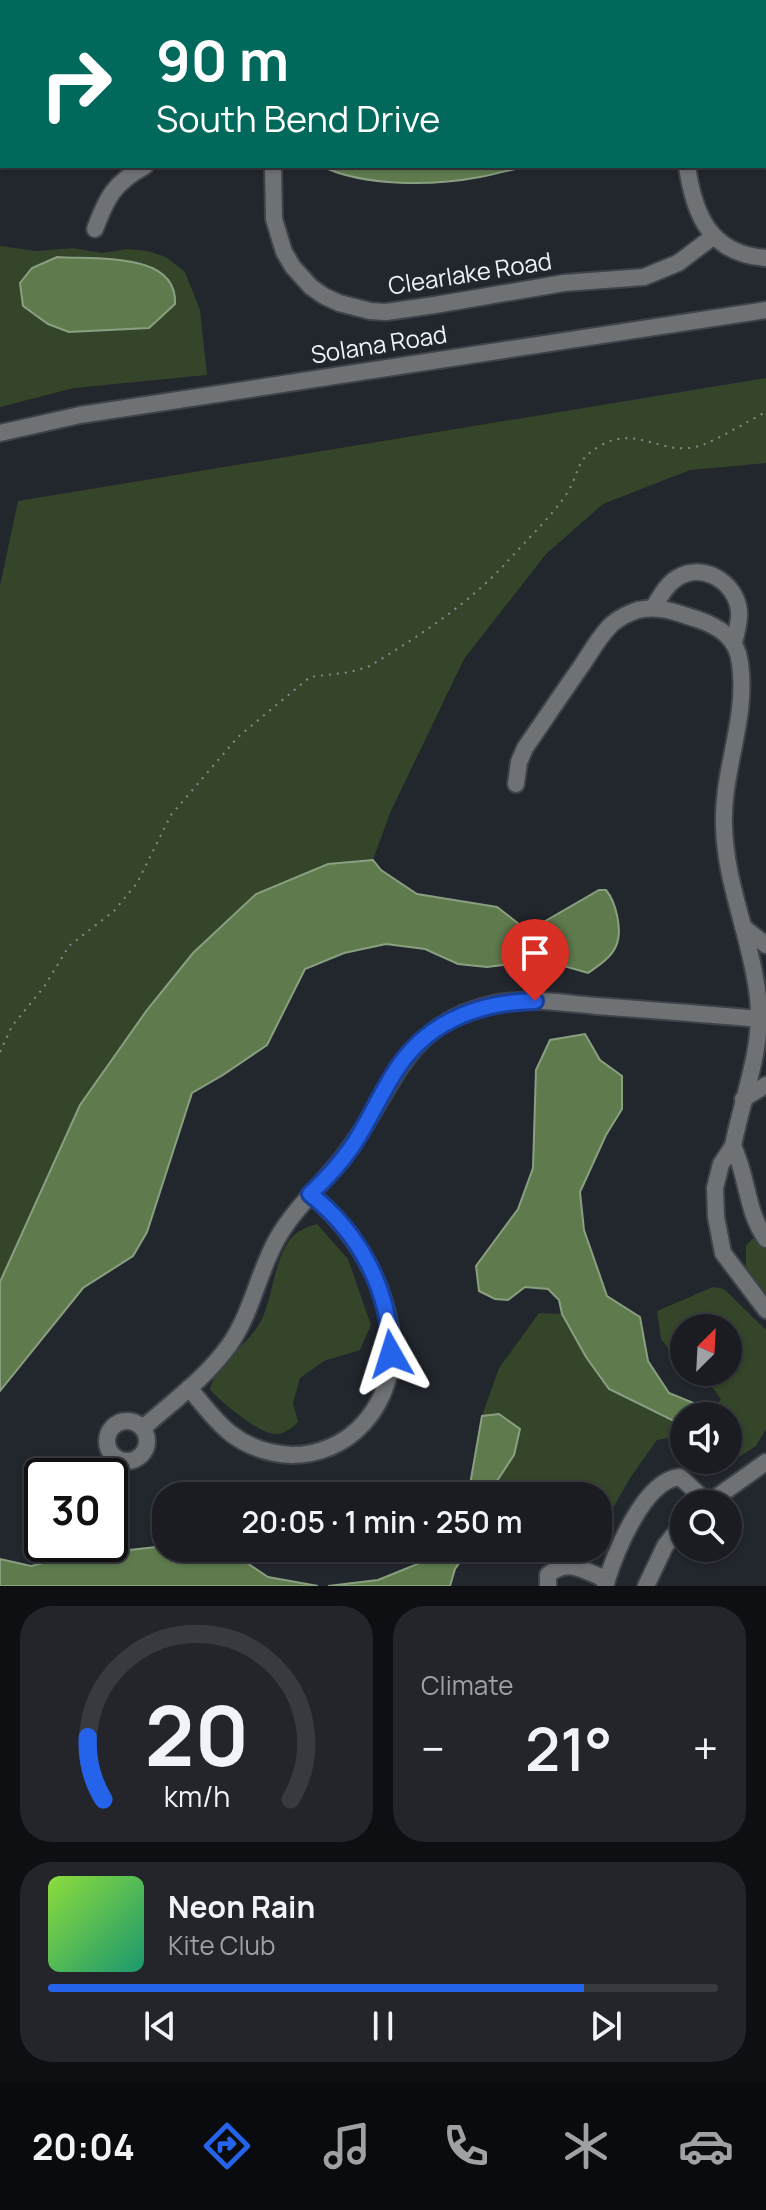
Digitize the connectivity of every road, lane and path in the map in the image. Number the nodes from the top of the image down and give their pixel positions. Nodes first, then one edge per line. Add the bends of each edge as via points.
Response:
1 (142, 168) edge
2 (273, 168) edge
3 (687, 168) edge
4 (95, 229) dead end
5 (714, 236) junction
6 (766, 258) edge
7 (766, 310) edge
8 (766, 412) edge
9 (0, 433) edge
10 (653, 608) junction
11 (734, 643) junction
12 (516, 784) dead end
13 (743, 927) junction
14 (766, 945) edge
15 (760, 1019) junction
16 (0, 1052) edge
17 (766, 1085) edge
18 (743, 1099) junction
19 (733, 1146) junction
20 (310, 1194) junction
21 (766, 1239) edge
22 (766, 1310) edge
23 (189, 1388) junction
24 (143, 1428) dead end
25 (766, 1462) edge
26 (695, 1490) edge
27 (727, 1490) edge
28 (670, 1540) edge
29 (606, 1583) edge
30 (548, 1586) edge
31 (646, 1586) edge

1 - 4 street via 117,184
2 - 5 street, Clearlake Road via 274,219 293,267 324,296 370,311 644,277 678,263
3 - 5 street via 694,204
5 - 6 street via 740,253
7 - 9 street, Solana Road via 80,415
8 - 16 path via 699,447 618,437 597,447 577,466 569,489 552,511 472,595 368,667 310,677 293,690 238,737 192,787 171,815 137,883 114,911 69,946 12,1026
10 - 11 street via 713,625
10 - 11 street via 674,580 687,573 711,574 737,600
10 - 12 street via 624,616 604,633 525,748
11 - 13 street via 742,694 723,824
13 - 14 street
13 - 15 street
15 - 18 street
15 - 20 street via 535,1001 496,1004 458,1016 406,1056 350,1148
17 - 18 street
18 - 19 street
19 - 21 street via 751,1212
19 - 22 street via 715,1188 723,1253
20 - 23 street via 276,1240 230,1344
20 - 23 street via 343,1224 381,1292 391,1354 385,1387 371,1415 328,1448 281,1455 231,1434
23 - 24 street
25 - 27 street
26 - 29 street via 673,1477 657,1490 635,1514
28 - 31 street
29 - 30 street via 572,1565 558,1566 548,1575

